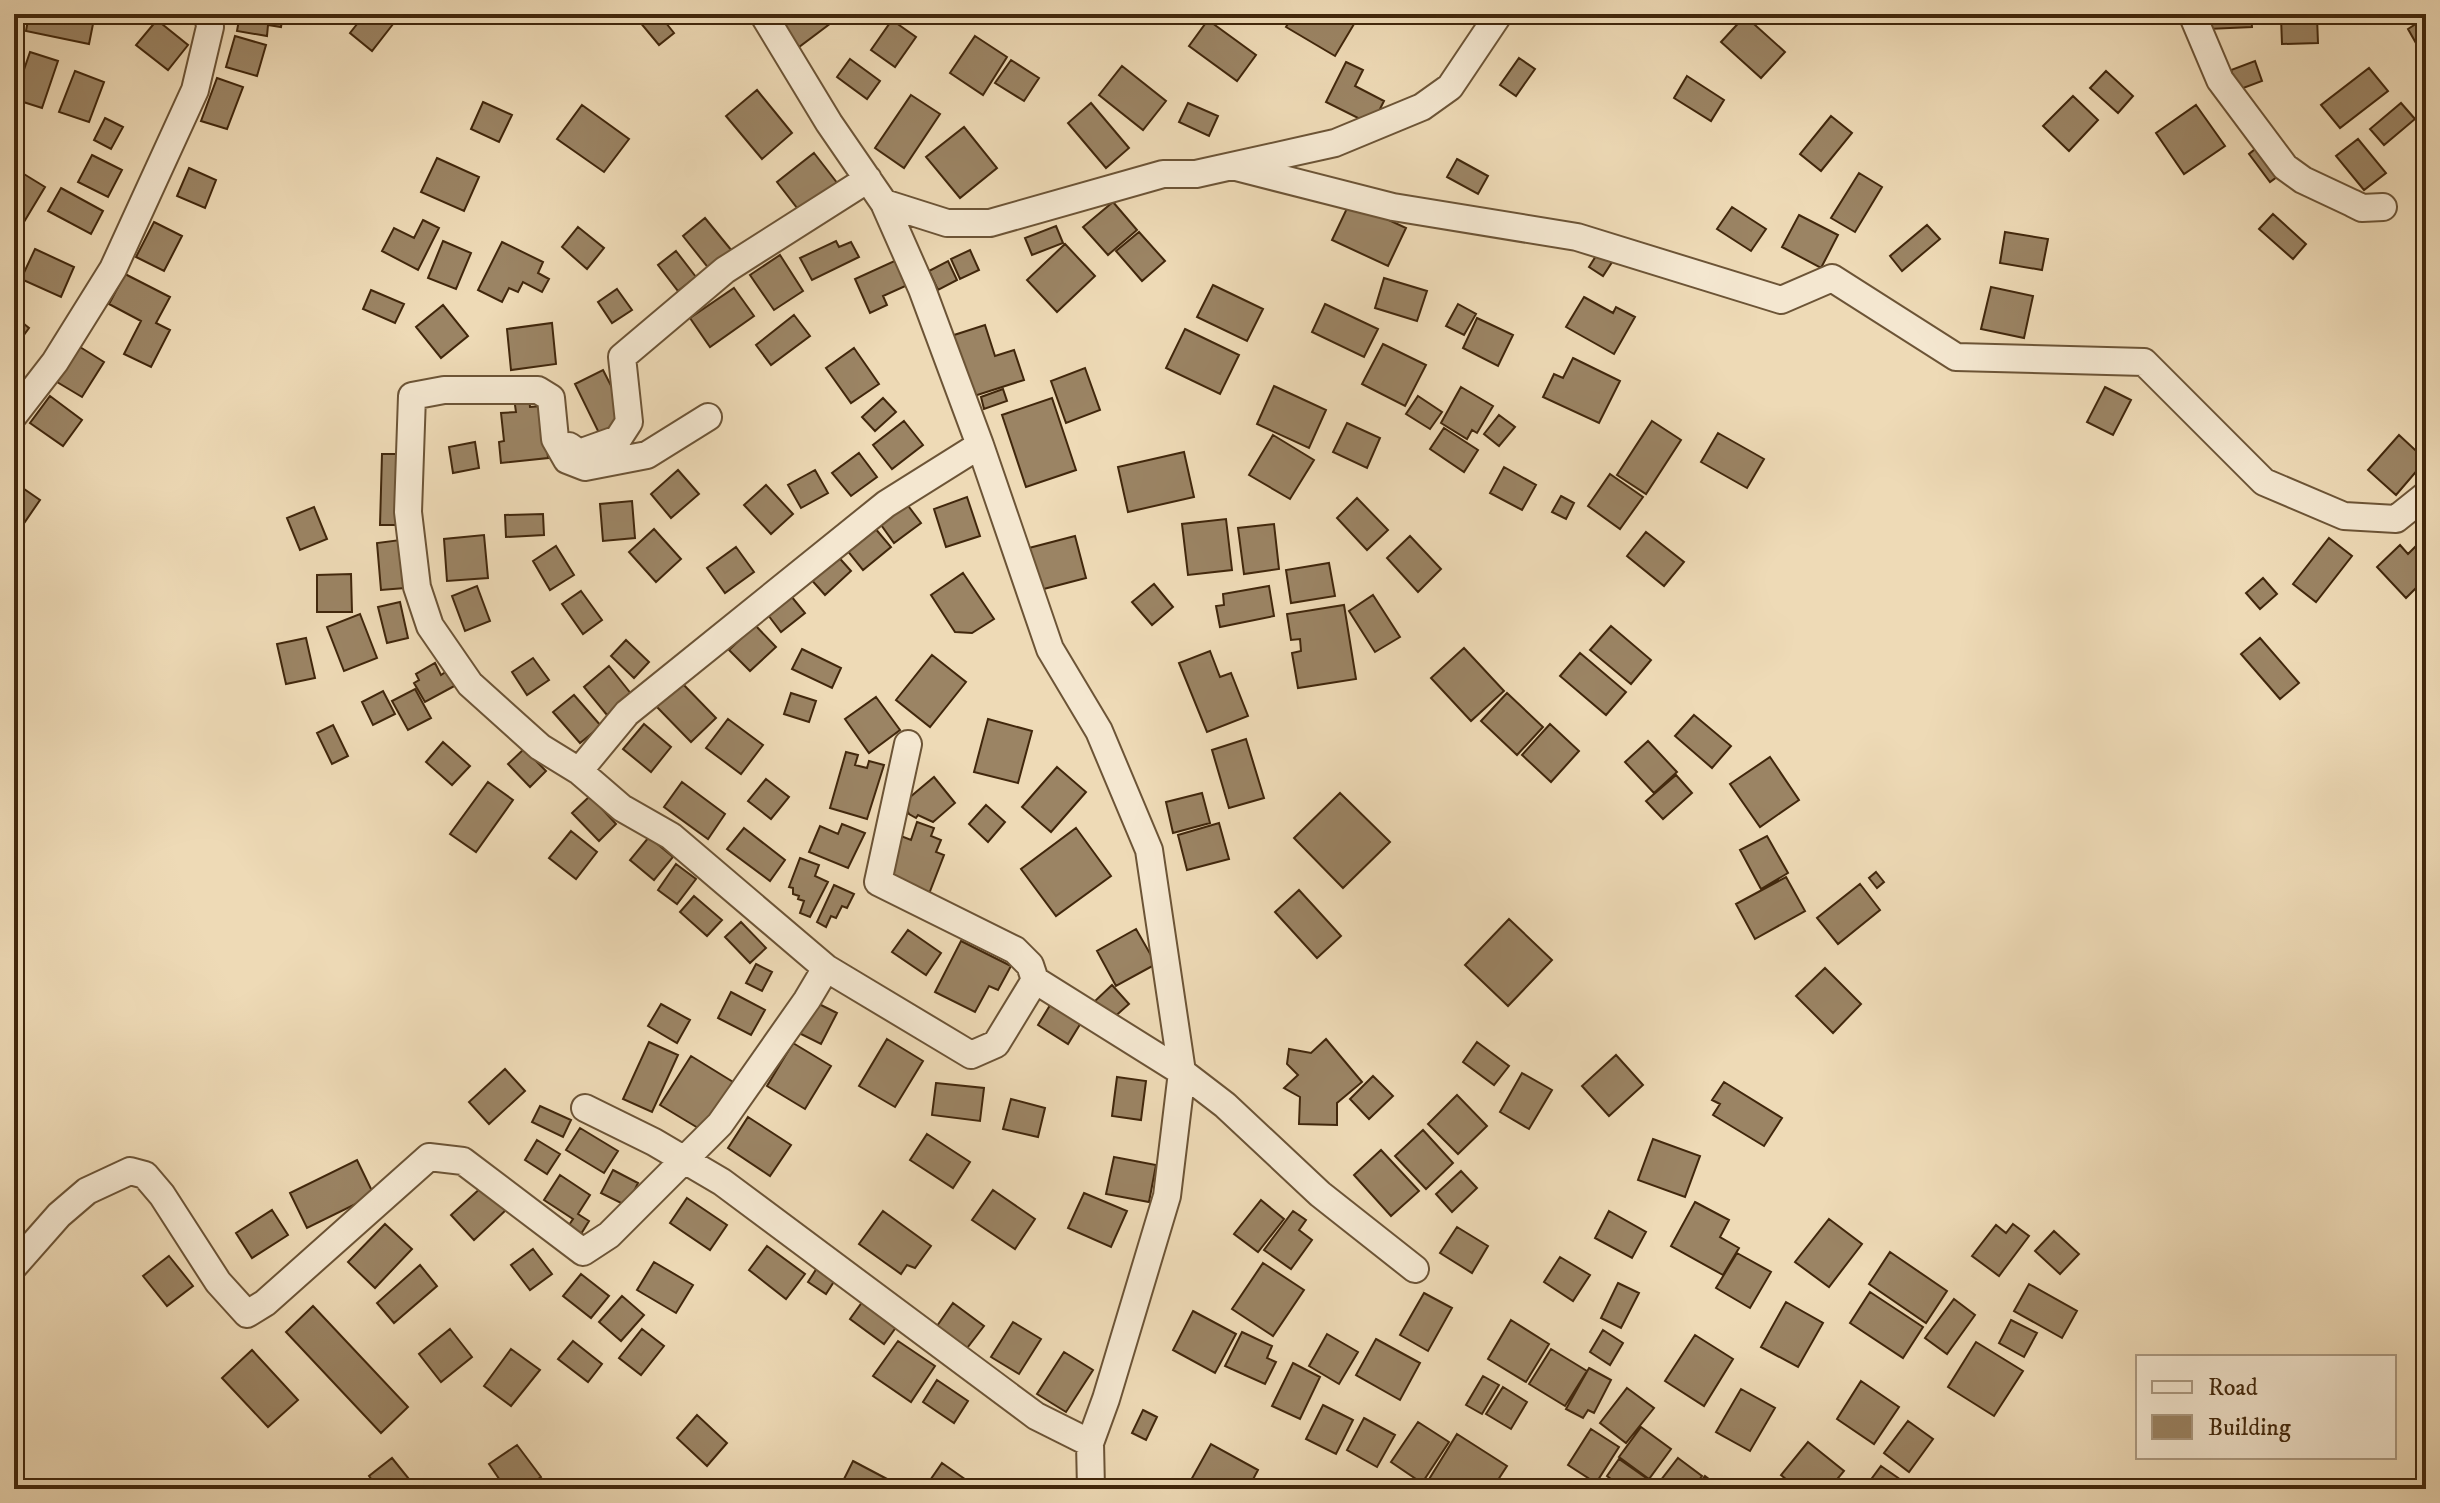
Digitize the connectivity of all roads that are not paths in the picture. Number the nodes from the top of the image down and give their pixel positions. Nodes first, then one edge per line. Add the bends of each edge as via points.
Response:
1 (208, 14) edge
2 (763, 14) edge
3 (1499, 14) edge
4 (2192, 14) edge
5 (1232, 166) junction
6 (868, 179) junction
7 (884, 203) junction
8 (2383, 207) dead end
9 (14, 415) edge
10 (708, 417) dead end
11 (555, 439) junction
12 (980, 445) junction
13 (2426, 495) edge
14 (908, 744) dead end
15 (579, 771) junction
16 (826, 968) junction
17 (1035, 980) junction
18 (1182, 1072) junction
19 (585, 1108) dead end
20 (686, 1160) junction
21 (14, 1266) edge
22 (1415, 1269) dead end
23 (1090, 1443) junction
24 (1091, 1489) edge

1 - 9 street via 210,27 195,90 113,269 55,362
2 - 6 street
3 - 5 street via 1450,87 1422,107 1335,143
4 - 8 street via 2220,80 2285,167 2362,208
5 - 7 street via 1163,174 990,223 947,223
5 - 13 street via 1393,207 1577,237 1781,300 1832,278 1956,357 2144,362 2264,482 2344,516 2396,519
6 - 7 street
6 - 11 street via 725,270 622,357 629,422 618,439 579,453
7 - 12 street
10 - 11 street via 647,455 585,467 567,460
11 - 15 street via 551,398 538,390 444,390 412,396 408,512 417,587 430,626 470,684 540,747
12 - 15 street via 886,504 627,713
12 - 18 street via 1050,649 1099,731 1149,850
14 - 17 street via 878,882 1015,950 1030,965
15 - 16 street via 622,808 671,836
16 - 17 street via 971,1055 996,1044
16 - 20 street via 720,1124
17 - 18 street
18 - 22 street via 1320,1194
18 - 23 street via 1167,1196
19 - 20 street
20 - 21 street via 609,1235 583,1252 463,1161 429,1157 247,1314 218,1282 162,1195 145,1175 130,1171 87,1191
20 - 23 street via 1036,1416
23 - 24 street

